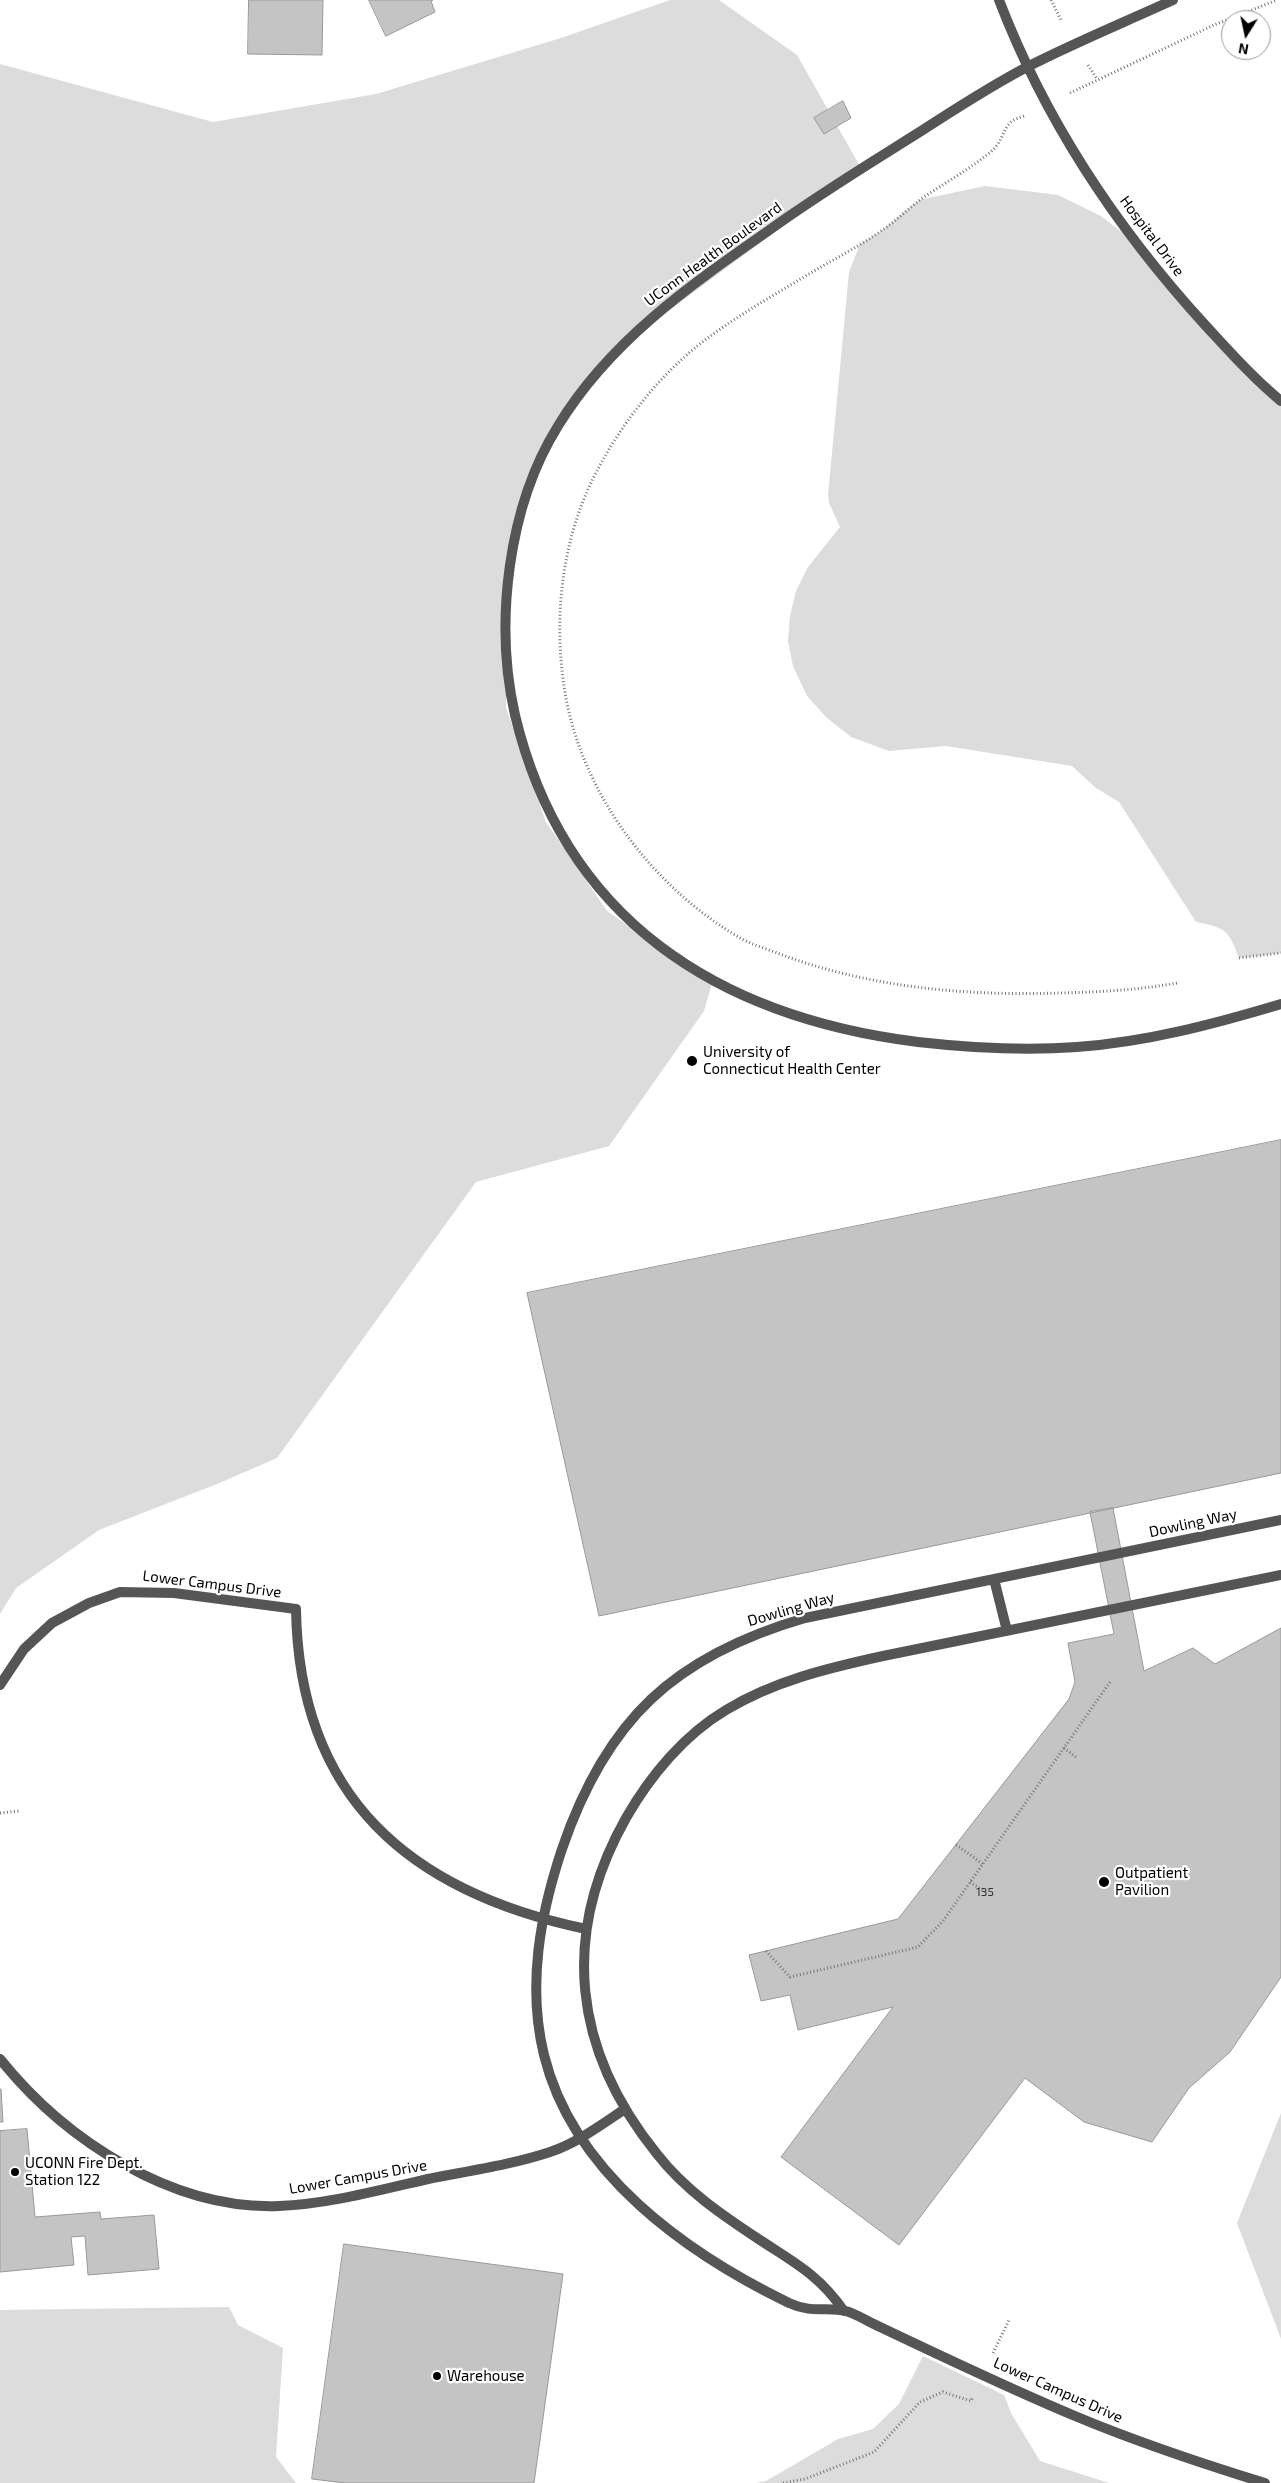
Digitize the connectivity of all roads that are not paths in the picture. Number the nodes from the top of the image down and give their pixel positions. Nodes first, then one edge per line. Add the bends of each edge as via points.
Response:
1 (999, 0) edge
2 (1173, 0) edge
3 (1028, 66) junction
4 (1281, 401) edge
5 (1281, 1004) edge
6 (1281, 1520) edge
7 (1281, 1575) edge
8 (994, 1579) junction
9 (1006, 1630) junction
10 (0, 1685) edge
11 (543, 1919) junction
12 (586, 1929) junction
13 (0, 2060) edge
14 (625, 2109) junction
15 (582, 2137) junction
16 (844, 2311) junction
17 (1265, 2483) edge

1 - 3 street, Hospital Drive
2 - 3 street, UConn Health Boulevard
3 - 4 street, Hospital Drive via 1102,195 1142,251 1231,354
3 - 5 street, UConn Health Boulevard via 841,181 688,288 623,343 575,400 552,435 528,492 508,578 506,660 521,740 548,809 568,844 620,910 666,951 702,976 775,1009 812,1021 901,1040 952,1046 1036,1049 1080,1047 1160,1036
6 - 8 street, Dowling Way
7 - 9 street
8 - 9 street
8 - 11 street, Dowling Way via 840,1610 775,1627 723,1649 677,1678 633,1717 599,1762 567,1835
9 - 12 street via 814,1672 772,1686 724,1711 673,1754 653,1775 638,1798 594,1889
10 - 11 street, Lower Campus Drive via 24,1649 52,1623 89,1602 120,1592 174,1593 296,1609 301,1669 315,1725 356,1803 395,1845 437,1875 502,1906
11 - 12 street, Lower Campus Drive
11 - 15 street, Lower Campus Drive via 536,1982 540,2034 556,2089
12 - 14 street, Lower Campus Drive via 582,1972 586,1998 604,2065
13 - 15 street, Lower Campus Drive via 45,2106 114,2158 168,2184 238,2203 279,2206 366,2193 530,2158
14 - 15 street, Lower Campus Drive
14 - 16 street, Lower Campus Drive via 649,2145 684,2184 708,2205 818,2279
15 - 16 street, Lower Campus Drive via 634,2200 698,2251 802,2308
16 - 17 street, Lower Campus Drive via 1119,2434

